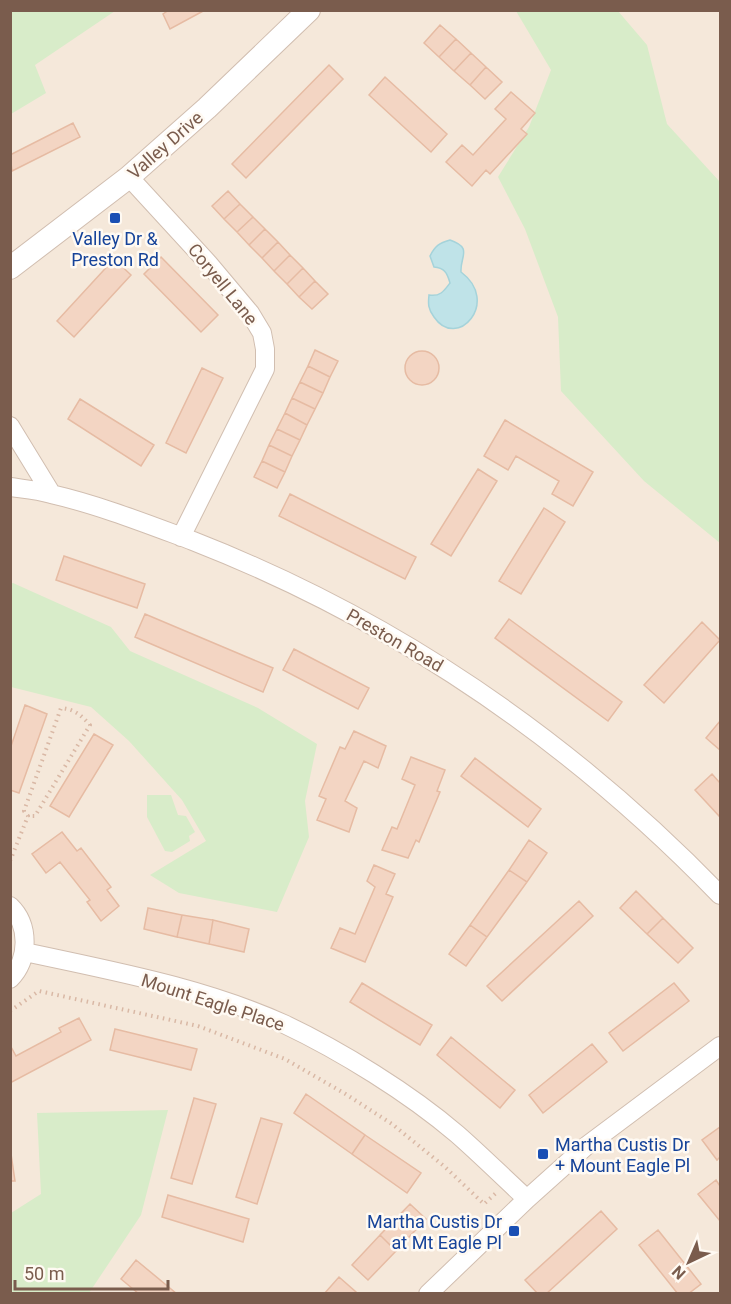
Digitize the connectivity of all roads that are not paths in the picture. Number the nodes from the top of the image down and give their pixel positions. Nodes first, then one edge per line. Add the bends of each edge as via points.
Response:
1 (309, 10) edge
2 (129, 177) junction
3 (10, 268) edge
4 (10, 426) edge
5 (10, 487) edge
6 (51, 493) junction
7 (182, 537) junction
8 (720, 895) edge
9 (10, 906) edge
10 (25, 952) junction
11 (10, 979) edge
12 (720, 1046) edge
13 (527, 1199) junction
14 (428, 1293) edge

1 - 2 street, Valley Drive
2 - 3 street, Valley Drive
2 - 7 street, Coryell Lane via 250,314 262,333 265,349 265,369
4 - 6 street
5 - 6 street, Preston Road
6 - 7 street, Preston Road
7 - 8 street, Preston Road via 292,583 377,627 468,683 597,779
9 - 10 street via 23,928
10 - 11 street
10 - 13 street, Mount Eagle Place via 182,989 284,1024 394,1087 456,1133
12 - 13 street via 585,1148
13 - 14 street

